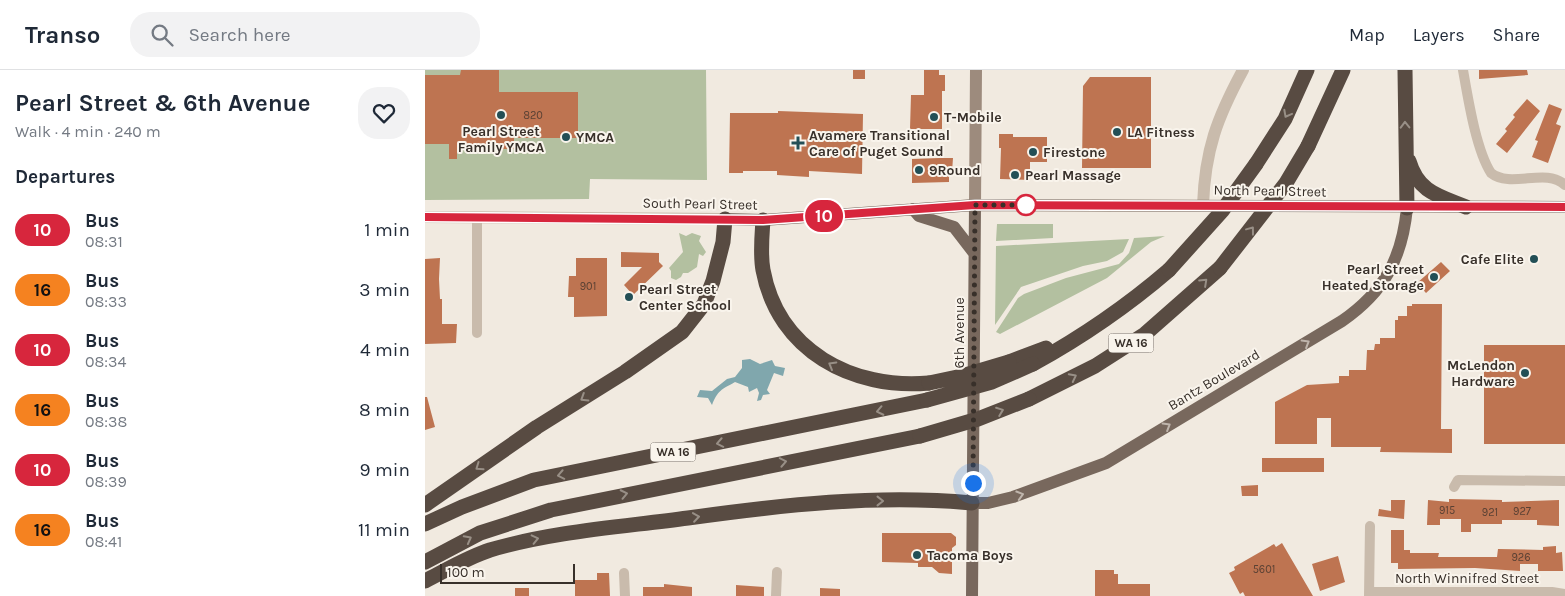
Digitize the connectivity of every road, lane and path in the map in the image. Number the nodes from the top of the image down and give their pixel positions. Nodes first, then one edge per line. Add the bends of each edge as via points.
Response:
1 (976, 70) edge
2 (1243, 70) edge
3 (1307, 70) edge
4 (1343, 70) edge
5 (1405, 70) edge
6 (1463, 70) edge
7 (1405, 147) junction
8 (1565, 185) edge
9 (975, 205) junction
10 (1203, 205) junction
11 (1565, 207) edge
12 (1407, 208) junction
13 (1466, 208) junction
14 (913, 210) junction
15 (425, 217) edge
16 (477, 217) junction
17 (725, 219) junction
18 (763, 220) junction
19 (974, 253) junction
20 (1089, 332) junction
21 (477, 333) dead end
22 (1565, 481) edge
23 (1453, 487) dead end
24 (972, 503) junction
25 (425, 505) edge
26 (425, 524) edge
27 (1370, 526) dead end
28 (425, 562) edge
29 (777, 572) dead end
30 (624, 573) dead end
31 (425, 581) edge
32 (1369, 594) edge
33 (1565, 594) edge
34 (625, 596) edge
35 (776, 596) edge
36 (972, 596) edge

1 - 9 main road, 6th Avenue
2 - 10 street via 1219,117 1211,142
3 -> 20 highway, WA 16, bridge via 1285,119 1222,211 1169,270
28 -> 4 highway, WA 16, bridge via 480,533 551,510 920,436 1029,399 1095,366 1145,334 1220,268 1286,183 1308,146
7 -> 5 highway
6 - 8 street via 1473,120 1491,173 1503,178 1555,180
7 - 12 highway
7 - 13 highway via 1413,174 1424,188
9 - 10 main road, North Pearl Street
9 - 14 main road, South Pearl Street
9 - 19 main road, 6th Avenue
10 - 12 main road, North Pearl Street
11 - 13 main road, North Pearl Street
12 - 13 main road, North Pearl Street
24 -> 12 main road, Bantz Boulevard via 1013,497 1106,463 1363,307 1388,276 1400,249
14 - 18 main road, South Pearl Street
14 - 19 main road via 919,216 954,227
15 - 16 street, South Pearl Street
16 - 17 street, South Pearl Street
16 - 21 street
17 - 18 main road, South Pearl Street
17 -> 25 highway via 713,281 704,304 682,332
20 -> 18 highway, bridge via 962,376 929,383 869,380 836,367 807,348 783,321 763,270
19 - 24 main road, 6th Avenue
20 -> 26 highway, WA 16, bridge via 1033,364 992,382 927,400 533,480
22 - 23 street via 1458,480
31 -> 24 highway via 488,550 609,526 832,501
24 - 36 main road, 6th Avenue
27 - 32 street
29 - 35 street
30 - 34 street
32 - 33 street, North Winnifred Street

